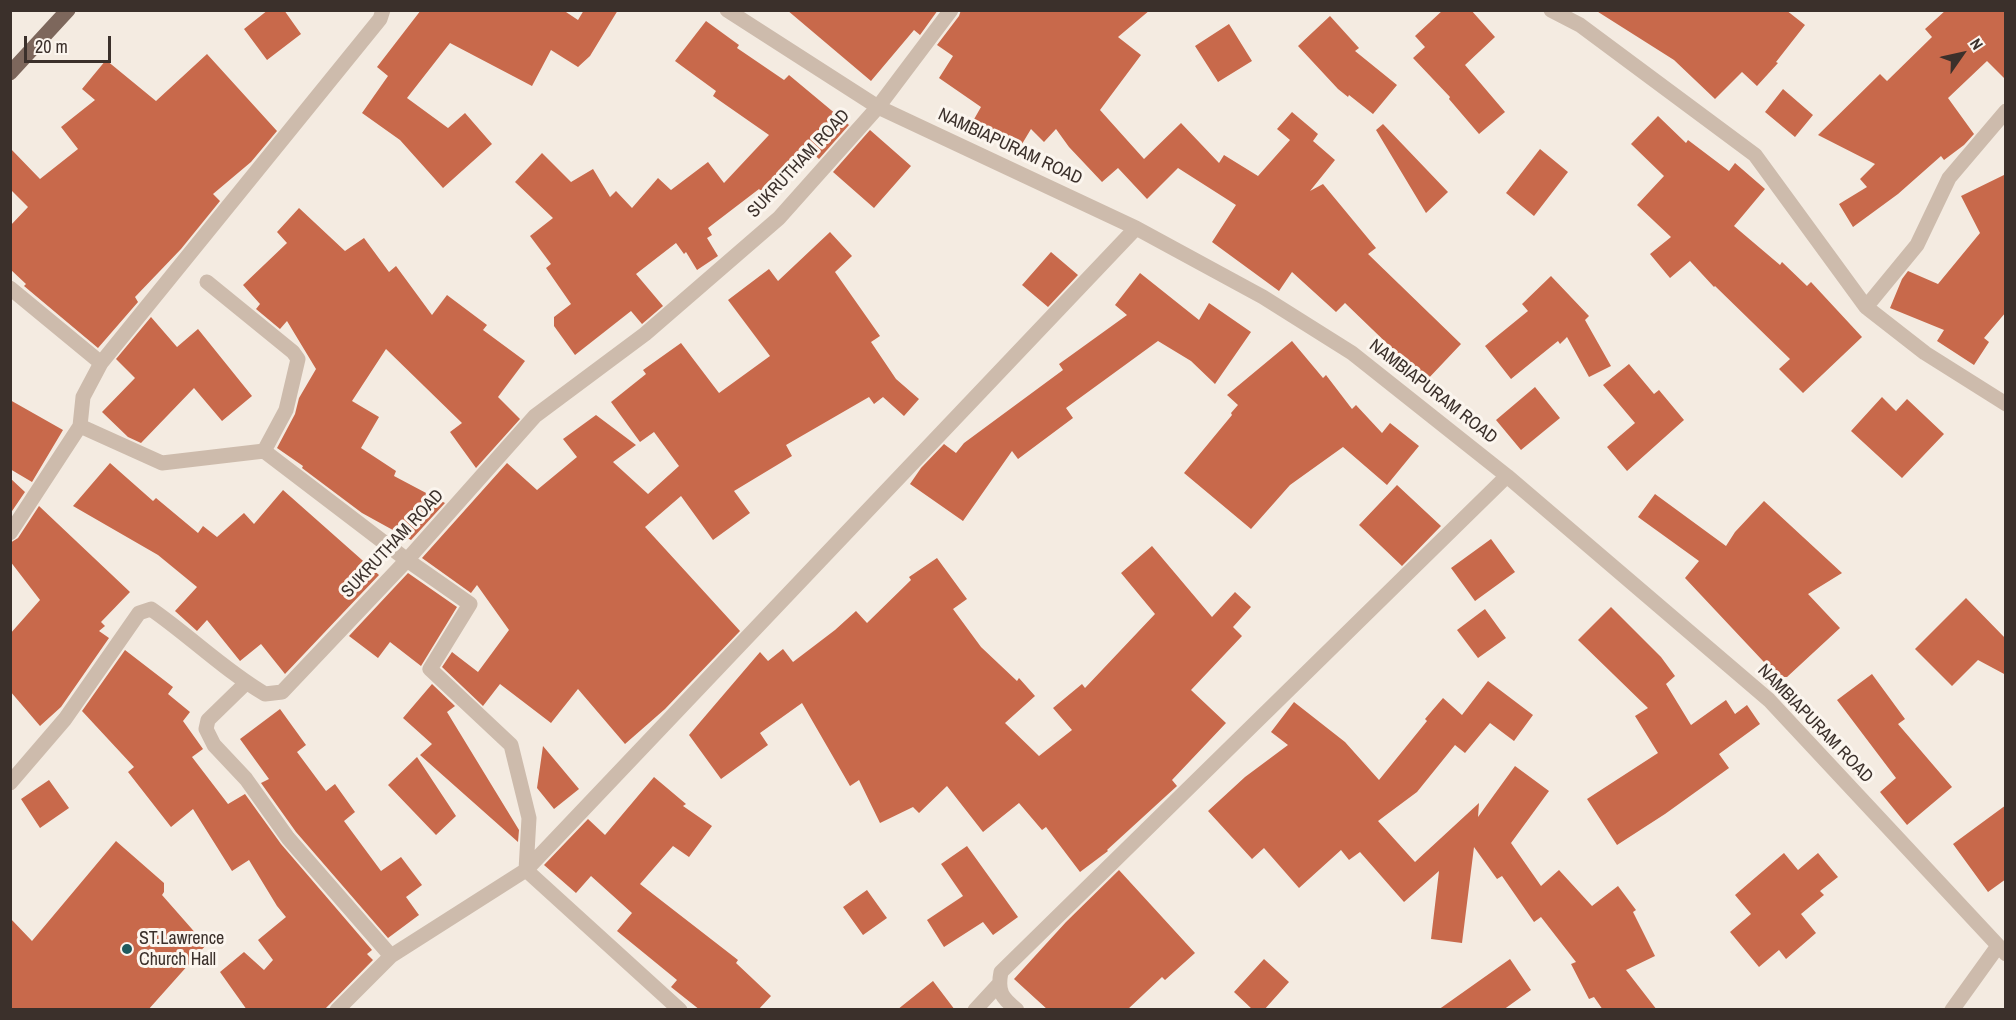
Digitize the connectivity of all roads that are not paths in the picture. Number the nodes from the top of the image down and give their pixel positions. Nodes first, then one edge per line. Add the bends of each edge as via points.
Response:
1 (69, 10) edge
2 (383, 10) edge
3 (727, 10) edge
4 (951, 10) edge
5 (1551, 10) edge
6 (10, 73) edge
7 (878, 107) junction
8 (2006, 111) edge
9 (1136, 228) junction
10 (207, 282) dead end
11 (10, 288) edge
12 (1866, 307) junction
13 (101, 363) junction
14 (2006, 404) edge
15 (80, 426) junction
16 (264, 452) junction
17 (1507, 476) junction
18 (10, 533) edge
19 (407, 560) junction
20 (246, 683) junction
21 (10, 783) edge
22 (526, 870) junction
23 (2002, 950) edge
24 (390, 956) junction
25 (999, 984) junction
26 (337, 1010) edge
27 (680, 1010) edge
28 (975, 1010) edge
29 (1017, 1010) edge
30 (1952, 1010) edge

1 - 6 main road
2 - 13 street via 380,19
3 - 7 street, NAMBIAPURAM ROAD
4 - 7 street, SUKRUTHAM ROAD
5 - 12 street via 1580,25 1755,155
7 - 9 street, NAMBIAPURAM ROAD
7 - 19 street, SUKRUTHAM ROAD via 779,218 645,334 535,417
8 - 12 street via 1949,178 1917,245
9 - 17 street, NAMBIAPURAM ROAD via 1263,297 1352,354
9 - 22 street
10 - 16 street via 298,359 286,410
11 - 13 street
12 - 14 street via 1925,353
13 - 15 street via 83,397
15 - 16 street via 162,463
15 - 18 street
16 - 19 street
17 - 23 street, NAMBIAPURAM ROAD via 1769,700
17 - 25 street via 1001,972
19 - 20 street, SUKRUTHAM ROAD via 282,692 265,694
19 - 22 street via 470,604 430,669 511,745 529,818
20 - 21 street, SUKRUTHAM ROAD via 150,609 138,613 65,720
20 - 24 street via 208,720 206,729 214,745
22 - 24 street
22 - 27 street
23 - 30 street
24 - 26 street
25 - 28 street
25 - 29 street via 1004,999

